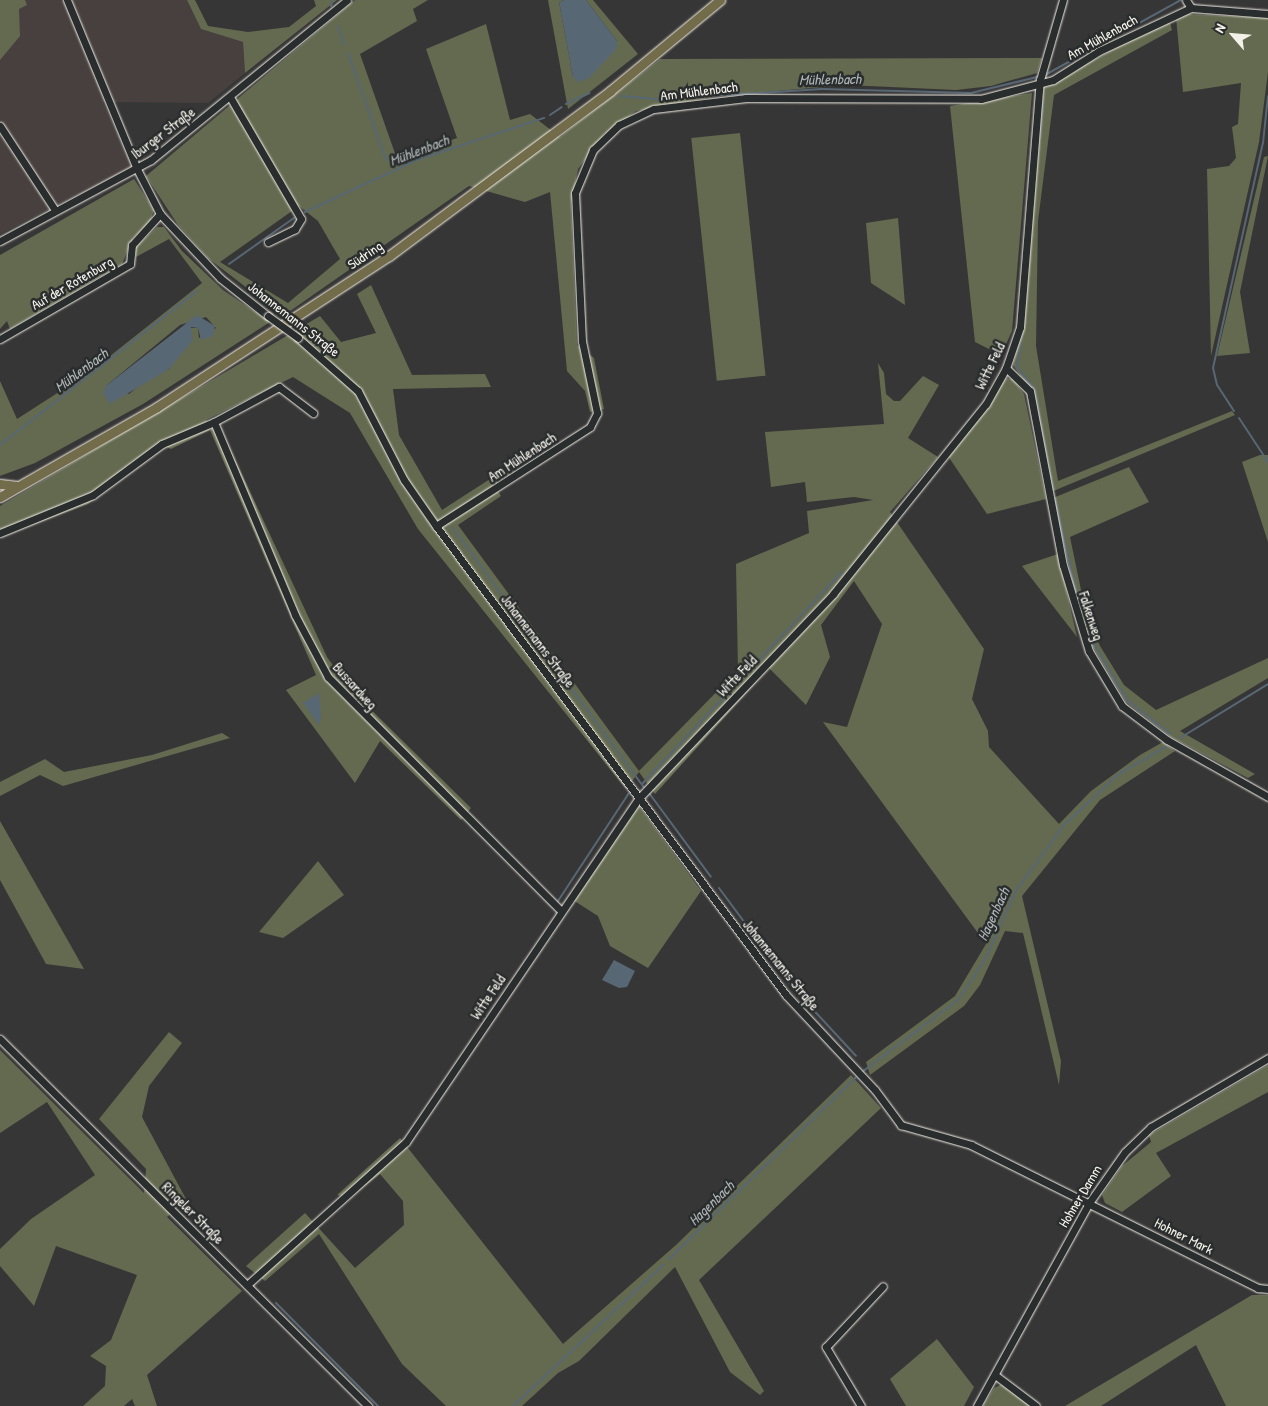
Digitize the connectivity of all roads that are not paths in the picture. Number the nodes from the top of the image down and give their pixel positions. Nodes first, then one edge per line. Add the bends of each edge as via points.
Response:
1 (67, 0) edge
2 (347, 0) edge
3 (720, 0) edge
4 (1063, 0) edge
5 (1186, 0) edge
6 (1191, 8) junction
7 (1268, 14) edge
8 (1039, 84) junction
9 (230, 97) junction
10 (0, 126) edge
11 (137, 169) junction
12 (55, 210) junction
13 (160, 214) junction
14 (0, 241) edge
15 (268, 242) dead end
16 (0, 339) edge
17 (1006, 368) junction
18 (313, 413) dead end
19 (214, 422) junction
20 (0, 484) edge
21 (18, 486) junction
22 (0, 496) edge
23 (436, 526) junction
24 (0, 533) edge
25 (1268, 796) edge
26 (640, 798) junction
27 (560, 910) junction
28 (0, 1038) edge
29 (1268, 1058) edge
30 (1089, 1203) junction
31 (248, 1285) junction
32 (884, 1286) dead end
33 (1268, 1289) edge
34 (995, 1375) junction
35 (368, 1406) edge
36 (861, 1406) edge
37 (977, 1406) edge
38 (1036, 1406) edge

1 - 11 street, Johannemanns Straße
2 - 9 street, Iburger Straße
3 - 21 main road, Südring via 610,92 389,256 157,408
4 - 8 street, Witte Feld
5 - 6 street
6 - 7 street
6 - 8 street, Am Mühlenbach
8 - 17 street, Witte Feld via 1020,326
8 - 23 street, Am Mühlenbach via 956,101 829,95 696,102 641,113 619,125 593,150 575,193 582,341 597,413 590,427
9 - 11 street, Iburger Straße
9 - 15 street via 301,219 295,229
10 - 12 street
11 - 12 street, Iburger Straße
11 - 13 street, Johannemanns Straße
12 - 14 street, Iburger Straße
13 - 16 street, Auf der Rotenburg via 132,245 130,264
13 - 23 street, Johannemanns Straße, bridge via 220,278 298,338 358,390 404,480
17 - 25 street, Falkenweg via 1030,391 1078,626 1122,706 1167,740
17 - 26 street, Witte Feld via 986,404 833,594
18 - 19 street via 279,387
19 - 24 street via 162,444 93,495
19 - 27 street, Bussardweg via 295,614 328,677
20 - 21 main road
21 - 22 main road, Südring
23 - 26 street, Johannemanns Straße
26 - 27 street, Witte Feld
26 - 30 street, Johannemanns Straße via 786,995 875,1090 901,1125 971,1145
27 - 31 street, Witte Feld via 406,1142
28 - 31 street, Ringeler Straße
29 - 30 street, Hohner Damm via 1151,1127 1125,1152
30 - 33 street, Hohner Mark via 1258,1288
30 - 34 street, Hohner Damm
31 - 35 street, Ringeler Straße
32 - 36 street via 826,1347
34 - 37 street, Hohner Damm
34 - 38 street

